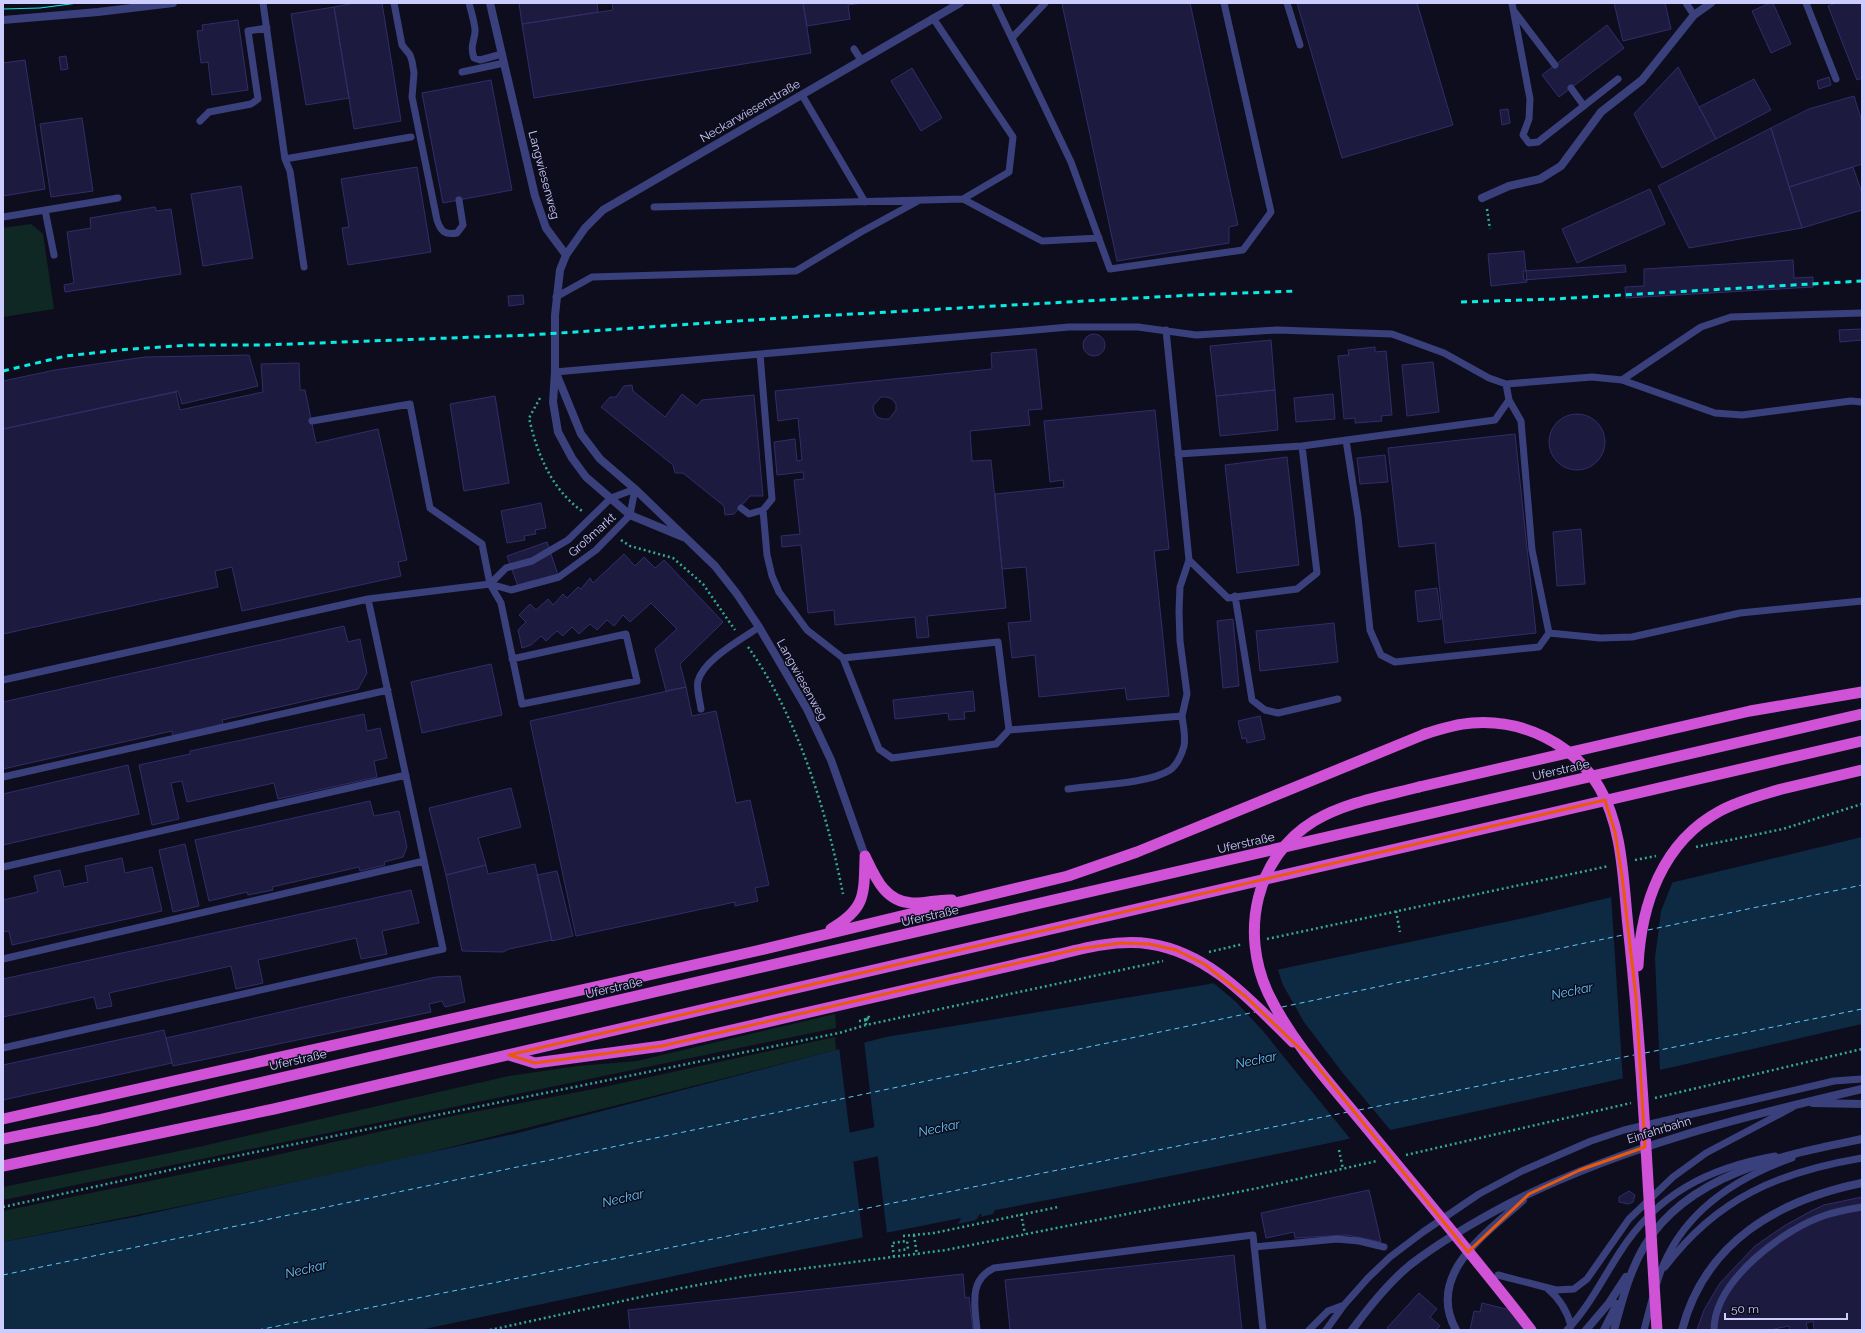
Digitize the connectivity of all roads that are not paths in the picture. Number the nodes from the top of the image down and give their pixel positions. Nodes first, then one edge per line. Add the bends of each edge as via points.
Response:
1 (173, 3) edge
2 (263, 3) edge
3 (394, 3) edge
4 (469, 3) edge
5 (490, 3) edge
6 (960, 3) edge
7 (995, 3) edge
8 (1045, 3) edge
9 (1224, 3) edge
10 (1287, 3) edge
11 (1686, 3) edge
12 (1711, 3) edge
13 (1806, 3) edge
14 (1513, 6) edge
15 (1694, 15) junction
16 (933, 18) junction
17 (3, 20) edge
18 (267, 28) junction
19 (1012, 38) junction
20 (1300, 45) dead end
21 (854, 49) dead end
22 (503, 59) junction
23 (862, 60) junction
24 (1555, 65) dead end
25 (462, 72) dead end
26 (1618, 79) dead end
27 (1836, 79) dead end
28 (1571, 88) dead end
29 (802, 95) junction
30 (1584, 106) junction
31 (200, 122) dead end
32 (411, 137) dead end
33 (285, 159) junction
34 (118, 198) dead end
35 (1482, 198) dead end
36 (963, 199) junction
37 (459, 200) dead end
38 (920, 200) junction
39 (865, 202) junction
40 (654, 207) dead end
41 (46, 210) junction
42 (3, 217) edge
43 (1099, 238) junction
44 (54, 255) dead end
45 (566, 255) junction
46 (304, 267) dead end
47 (556, 297) junction
48 (1862, 313) edge
49 (1166, 330) junction
50 (760, 354) junction
51 (555, 372) junction
52 (1622, 380) junction
53 (1506, 384) junction
54 (1509, 400) junction
55 (1862, 402) edge
56 (312, 421) dead end
57 (1346, 440) junction
58 (1302, 446) junction
59 (1178, 454) junction
60 (635, 489) junction
61 (611, 498) junction
62 (741, 508) dead end
63 (763, 510) junction
64 (630, 515) junction
65 (683, 537) junction
66 (1189, 560) junction
67 (490, 584) junction
68 (1235, 596) junction
69 (368, 599) junction
70 (1862, 601) edge
71 (759, 627) junction
72 (1549, 632) junction
73 (843, 658) junction
74 (512, 659) junction
75 (3, 680) edge
76 (388, 690) junction
77 (1862, 692) edge
78 (1338, 699) dead end
79 (701, 709) dead end
80 (1862, 714) edge
81 (1182, 716) junction
82 (1009, 730) junction
83 (1862, 741) edge
84 (1862, 770) edge
85 (406, 775) junction
86 (3, 777) edge
87 (1068, 789) dead end
88 (865, 856) junction
89 (424, 861) junction
90 (3, 867) edge
91 (971, 900) junction
92 (823, 934) junction
93 (3, 959) edge
94 (1636, 997) junction
95 (3, 1048) edge
96 (509, 1055) junction
97 (1313, 1061) junction
98 (1862, 1079) edge
99 (1862, 1089) edge
100 (1800, 1103) junction
101 (1862, 1104) edge
102 (3, 1119) edge
103 (3, 1139) edge
104 (1862, 1139) edge
105 (1820, 1148) junction
106 (1862, 1158) edge
107 (3, 1166) edge
108 (1862, 1183) edge
109 (1529, 1194) junction
110 (1862, 1207) edge
111 (1254, 1247) junction
112 (1384, 1247) dead end
113 (1636, 1263) junction
114 (1498, 1275) dead end
115 (1659, 1275) junction
116 (1626, 1288) junction
117 (1548, 1289) junction
118 (1344, 1305) junction
119 (1569, 1328) edge
120 (977, 1330) edge
121 (1264, 1330) edge
122 (1309, 1330) edge
123 (1326, 1330) edge
124 (1352, 1330) edge
125 (1456, 1330) edge
126 (1531, 1330) edge
127 (1586, 1330) edge
128 (1604, 1330) edge
129 (1614, 1330) edge
130 (1644, 1330) edge
131 (1657, 1330) edge
132 (1682, 1330) edge
133 (1714, 1330) edge

1 - 17 street
2 - 18 lane
3 - 37 lane via 402,45 412,61 412,97 441,231 457,233 463,225
4 - 22 lane via 476,30 472,46 474,58
5 - 22 street, Langwiesenweg
6 - 16 street, Neckarwiesenstraße
7 - 19 lane
8 - 19 lane
9 - 43 lane via 1271,212 1243,250 1110,269
10 - 20 lane
11 - 15 lane
12 - 15 street
13 - 27 lane
14 - 24 lane
14 - 30 lane via 1530,99 1529,119 1523,135 1530,143 1538,142
15 - 35 street via 1642,80 1601,112 1561,166 1540,179
16 - 23 street, Neckarwiesenstraße
16 - 36 lane via 1013,137 1009,172
18 - 31 lane via 248,31 258,98 251,104 209,112
18 - 33 lane
19 - 43 lane via 1071,162
21 - 23 lane
22 - 25 lane
22 - 45 street, Langwiesenweg via 537,203 546,228
23 - 29 street, Neckarwiesenstraße
26 - 30 lane
28 - 30 lane
29 - 39 lane
29 - 45 street, Neckarwiesenstraße via 603,210 585,228
32 - 33 lane
33 - 46 lane via 290,171
34 - 41 lane
36 - 38 lane
36 - 43 lane via 1042,241
38 - 39 lane
38 - 47 lane via 796,271 592,277
39 - 40 lane
41 - 42 lane
41 - 44 lane
45 - 47 street, Langwiesenweg via 560,270
47 - 51 street, Langwiesenweg
48 - 52 lane via 1731,317 1701,327
49 - 50 lane via 1138,326 1069,327
49 - 53 lane via 1196,335 1277,330 1392,334 1444,353 1489,378
49 - 59 lane
50 - 51 lane
50 - 63 lane via 772,499
51 - 60 street, Langwiesenweg via 581,434 600,459
51 - 61 street, Langwiesenweg via 553,402 558,432 586,477
52 - 53 lane via 1592,377
52 - 55 lane via 1715,413 1742,415 1851,401
53 - 54 lane
54 - 57 lane via 1495,420
54 - 72 lane via 1520,421 1532,550
56 - 67 lane via 410,404 430,508 482,544
57 - 58 lane
57 - 72 lane via 1358,517 1370,630 1381,655 1395,662 1539,647
58 - 59 lane
58 - 68 lane via 1317,572 1297,589
59 - 66 lane
60 - 61 lane, Großmarkt
60 - 64 lane, Großmarkt
60 - 65 street, Langwiesenweg
61 - 64 street, Langwiesenweg
61 - 67 lane, Großmarkt via 568,540 532,561 506,568
62 - 63 lane via 750,514
63 - 73 lane via 767,555 779,592 807,630
64 - 65 street, Langwiesenweg
64 - 67 lane, Großmarkt via 596,550 559,577 511,590
65 - 71 street, Langwiesenweg via 715,566
66 - 68 lane via 1228,598
66 - 81 lane via 1180,587 1180,641 1187,694
67 - 69 lane
67 - 74 lane via 501,604
68 - 78 lane via 1252,700 1265,710 1278,713
69 - 75 lane
69 - 76 lane
70 - 72 lane via 1740,613 1632,637 1600,638
71 - 79 lane via 716,657 703,670 697,682
71 - 88 street, Langwiesenweg via 807,709 831,760
73 - 82 lane via 879,749 892,758 996,744
73 - 82 lane via 998,642
74 - 74 lane via 626,634 637,681 522,704
76 - 85 lane
76 - 86 lane
77 - 97 highway, bridge via 1750,711 1419,787 1369,799 1315,821 1280,852 1266,875 1256,903 1254,918 1259,970 1268,992 1279,1014
80 - 103 highway, Uferstraße via 1099,891 106,1118
81 - 82 lane
81 - 87 lane via 1184,746 1179,760 1172,769 1145,779
83 - 96 highway
84 - 94 highway, bridge via 1742,801 1696,827 1680,843 1663,867 1650,894 1643,921
85 - 89 lane
85 - 90 lane
88 - 91 highway via 878,882 892,897 913,904 938,899
88 - 92 highway via 862,897 858,908 848,919
89 - 93 lane
89 - 95 lane via 443,949
91 - 92 highway
91 - 94 highway, bridge via 1068,876 1137,852 1425,734 1470,723 1511,725 1547,737 1576,758 1599,787 1609,808 1620,861
92 - 102 highway
94 - 131 highway, bridge
96 - 97 highway, bridge via 535,1064 662,1046 1078,950 1121,943 1149,944 1176,950 1204,964 1227,980
96 - 107 highway via 274,1109
97 - 126 highway, bridge
98 - 118 lane via 1834,1081 1624,1130 1557,1155 1479,1194 1428,1228 1390,1257
99 - 100 street, Einfahrbahn
100 - 101 street, Einfahrbahn
100 - 109 street, Einfahrbahn via 1742,1117 1614,1157
100 - 117 lane via 1706,1153 1673,1177 1629,1219 1582,1284 1565,1291
104 - 105 street
105 - 113 street via 1740,1171 1698,1193 1658,1228
105 - 115 lane via 1753,1174 1714,1198 1674,1241
105 - 119 lane via 1728,1167 1670,1197 1654,1210 1628,1240 1592,1298
106 - 115 lane via 1827,1164 1749,1192 1695,1231
108 - 132 street via 1813,1195 1753,1227 1706,1275 1695,1292
109 - 124 street, Einfahrbahn via 1482,1218 1410,1266 1371,1304
109 - 125 street, Einfahrbahn via 1466,1254 1455,1268 1447,1300 1449,1314
110 - 133 lane via 1816,1219 1794,1230 1762,1254 1727,1290 1716,1315
111 - 112 lane via 1337,1239
111 - 120 lane via 1253,1235 994,1268 983,1274 976,1284 974,1297
111 - 121 lane
113 - 116 street
113 - 127 street via 1609,1303
114 - 117 lane
115 - 130 lane
116 - 128 street
116 - 129 street
117 - 119 lane via 1564,1308
118 - 122 lane via 1328,1311
118 - 123 lane

